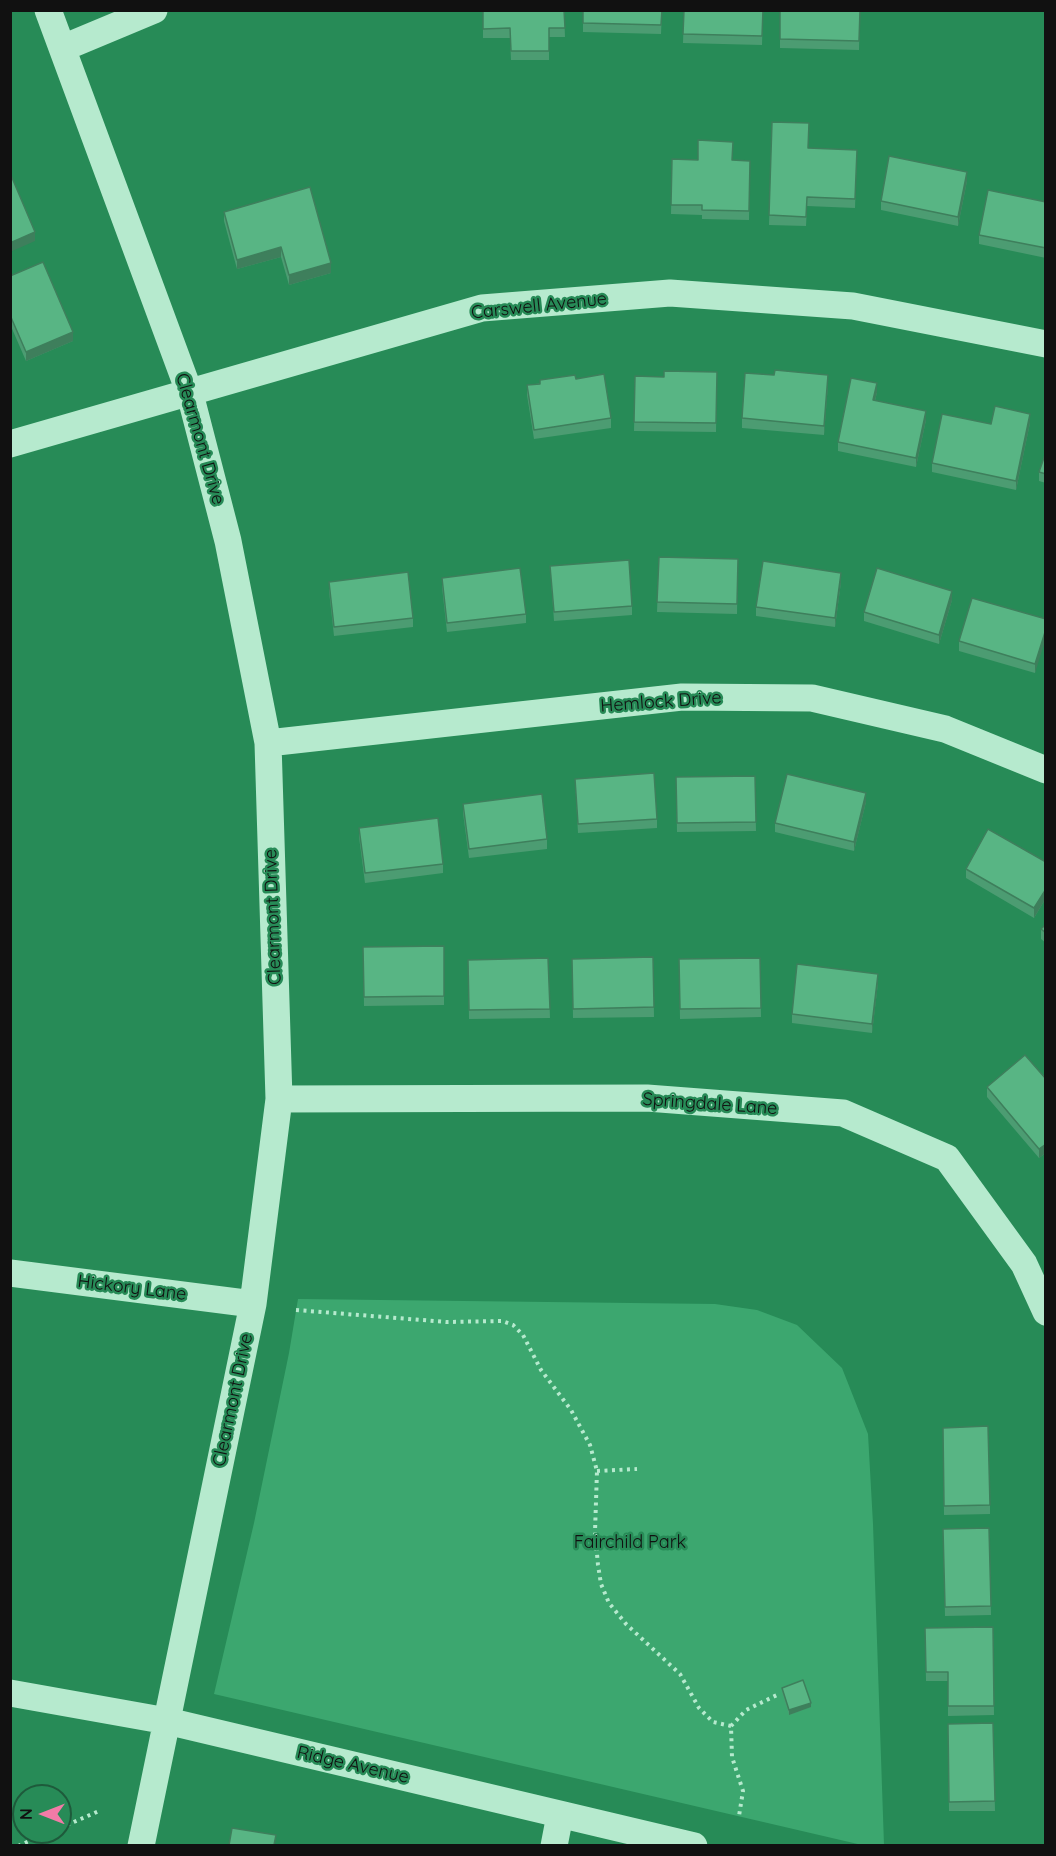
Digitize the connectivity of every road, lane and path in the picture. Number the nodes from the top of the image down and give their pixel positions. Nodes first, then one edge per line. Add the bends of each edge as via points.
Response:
1 (48, 10) edge
2 (154, 10) edge
3 (63, 48) junction
4 (1046, 344) edge
5 (190, 394) junction
6 (10, 444) edge
7 (268, 743) junction
8 (1046, 770) edge
9 (279, 1099) junction
10 (10, 1273) edge
11 (253, 1304) junction
12 (296, 1310) dead end
13 (1046, 1312) edge
14 (637, 1469) dead end
15 (597, 1470) junction
16 (10, 1694) edge
17 (779, 1694) dead end
18 (167, 1721) junction
19 (731, 1726) junction
20 (99, 1812) dead end
21 (560, 1815) junction
22 (739, 1816) dead end
23 (72, 1823) edge
24 (141, 1845) edge
25 (554, 1845) edge
26 (694, 1845) edge

1 - 3 street, Clearmont Drive
2 - 3 street
3 - 5 street, Clearmont Drive
4 - 5 street, Carswell Avenue via 853,306 670,293 482,309
5 - 6 street, Carswell Avenue
5 - 7 street, Clearmont Drive via 228,541
7 - 8 street, Hemlock Drive via 682,697 812,698 945,729
7 - 9 street, Clearmont Drive
9 - 11 street, Clearmont Drive
9 - 13 street, Springdale Lane via 647,1098 843,1113 947,1158 1024,1264
10 - 11 street, Hickory Lane
11 - 18 street, Clearmont Drive
12 - 15 path via 447,1322 502,1321 513,1325 571,1410 590,1445
14 - 15 path
15 - 19 path via 595,1532 601,1584 609,1603 680,1674 699,1708 713,1722
16 - 18 street, Ridge Avenue
17 - 19 path via 746,1710
18 - 21 street, Ridge Avenue
18 - 24 street, Clearmont Drive
19 - 22 path via 732,1757 743,1791
20 - 23 path
21 - 25 street
21 - 26 street, Ridge Avenue

